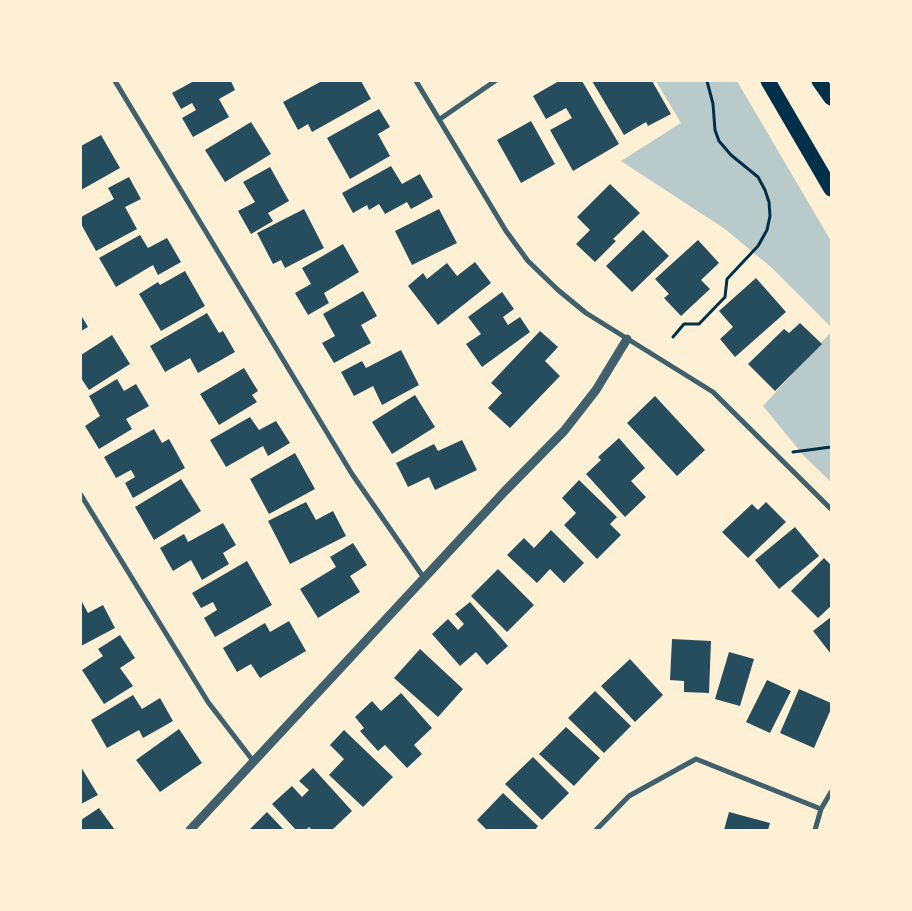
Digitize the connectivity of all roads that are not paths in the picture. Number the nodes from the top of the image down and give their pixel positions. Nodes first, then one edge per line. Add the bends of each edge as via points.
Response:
1 (115, 81) edge
2 (416, 81) edge
3 (495, 81) edge
4 (768, 81) edge
5 (819, 81) edge
6 (831, 98) edge
7 (440, 119) junction
8 (831, 189) edge
9 (627, 339) junction
10 (81, 495) edge
11 (831, 508) edge
12 (424, 578) junction
13 (254, 762) junction
14 (831, 792) edge
15 (821, 809) junction
16 (190, 830) edge
17 (596, 830) edge
18 (815, 830) edge

1 - 12 street via 352,474
2 - 7 street
3 - 7 street
4 - 8 highway
5 - 6 highway
7 - 9 street via 506,231 528,261 586,313
9 - 11 street via 714,392
9 - 12 street via 596,390 564,431
10 - 13 street via 208,702
12 - 13 street
13 - 16 street
14 - 15 street
15 - 17 street via 696,759 629,796
15 - 18 street

